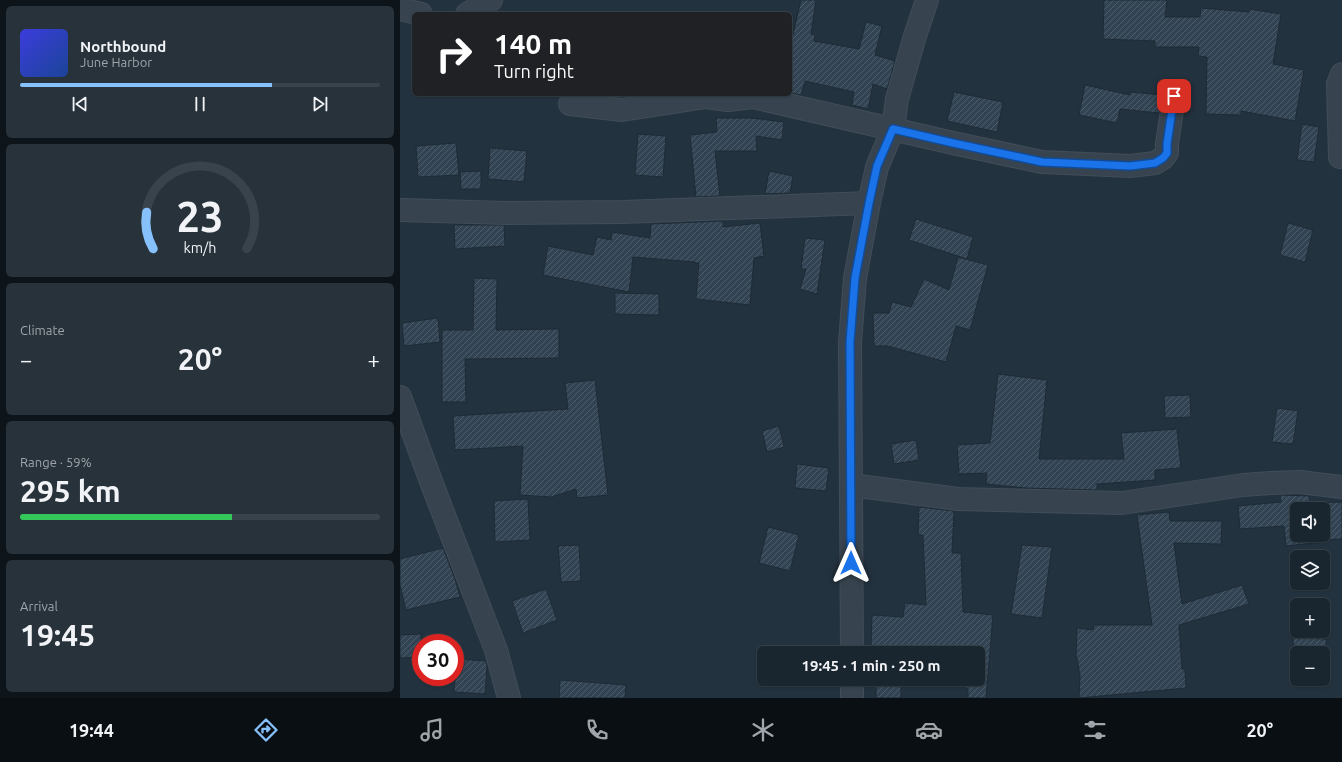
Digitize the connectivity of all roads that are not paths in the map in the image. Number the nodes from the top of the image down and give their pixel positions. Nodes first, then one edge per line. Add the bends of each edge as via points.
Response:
1 (492, 0) edge
2 (927, 0) edge
3 (400, 9) edge
4 (413, 12) edge
5 (471, 12) edge
6 (1342, 74) edge
7 (1174, 96) dead end
8 (570, 104) dead end
9 (893, 129) junction
10 (1340, 157) dead end
11 (869, 203) junction
12 (400, 210) edge
13 (400, 397) edge
14 (851, 485) junction
15 (1342, 487) edge
16 (852, 646) edge
17 (852, 686) edge
18 (509, 698) edge
19 (852, 698) edge

1 - 5 street
2 - 9 street via 897,99
3 - 4 street
6 - 10 street via 1338,84
7 - 9 street via 1167,153 1155,163 1130,166 1042,162
8 - 9 street via 622,110 706,97 728,100 753,97
9 - 11 street via 877,166
11 - 12 street via 623,212 507,213
11 - 14 street via 855,278 850,342
13 - 18 street via 496,650
14 - 15 street via 958,499 1122,503 1250,484 1300,482
14 - 16 street
17 - 19 street

